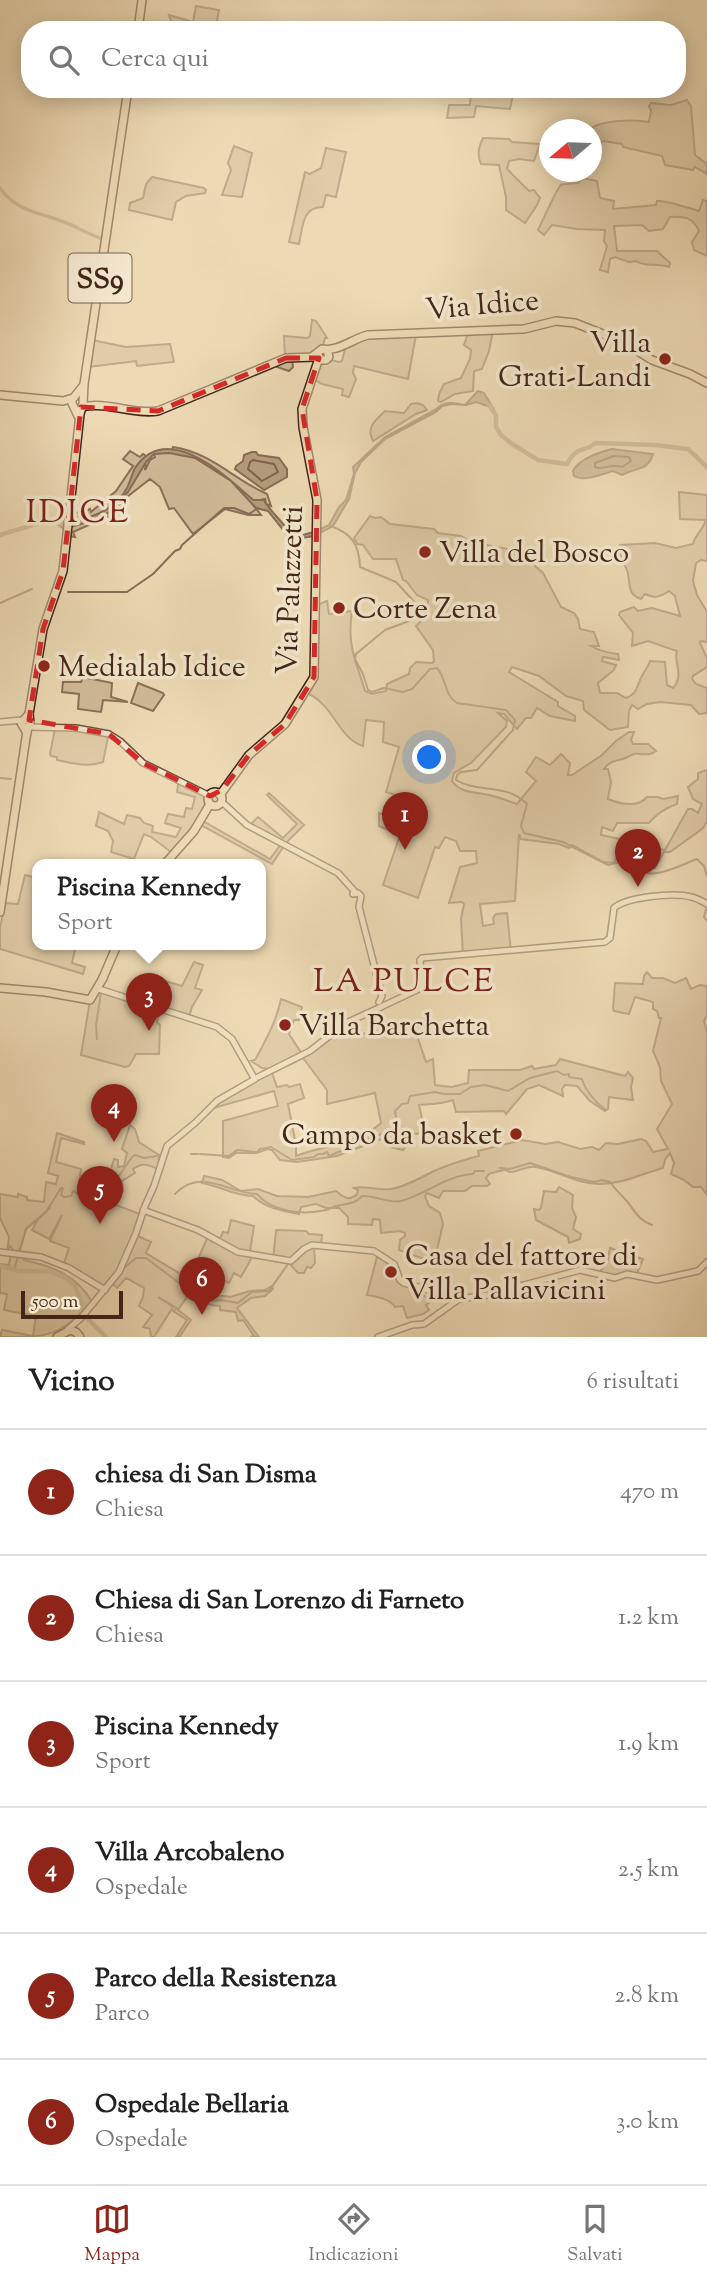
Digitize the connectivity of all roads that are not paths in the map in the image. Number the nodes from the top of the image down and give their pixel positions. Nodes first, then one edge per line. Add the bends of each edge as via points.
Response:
1 (142, 0) edge
2 (139, 21) edge
3 (127, 98) edge
4 (318, 359) junction
5 (707, 383) edge
6 (0, 395) edge
7 (78, 403) junction
8 (0, 722) edge
9 (26, 724) junction
10 (215, 800) junction
11 (170, 859) edge
12 (2, 885) edge
13 (706, 903) edge
14 (0, 912) edge
15 (115, 950) edge
16 (99, 987) junction
17 (0, 988) edge
18 (381, 1004) junction
19 (256, 1077) junction
20 (143, 1210) junction
21 (0, 1252) edge
22 (707, 1262) edge
23 (105, 1290) junction
24 (459, 1299) junction
25 (82, 1317) junction
26 (65, 1332) junction
27 (80, 1336) edge
28 (56, 1337) edge
29 (379, 1337) edge

1 - 2 main road
3 - 7 main road, SS9
4 - 5 main road, Via Idice via 328,359 330,351 368,335 524,329 569,321
4 - 7 main road via 286,358 149,412
4 - 10 main road, Via Palazzetti via 302,409 316,491 314,677 285,724 249,755
6 - 7 main road
7 - 9 main road via 62,576 41,637
8 - 9 street
9 - 10 street via 99,731 116,738 143,763
9 - 12 main road
10 - 11 main road, Via Palazzetti
10 - 18 street via 247,825 338,873 360,895
12 - 14 main road
13 - 18 street via 680,895 620,904 614,908 610,938 605,942 420,960 421,988
15 - 16 main road
16 - 17 main road via 90,1000
16 - 19 street via 218,1027
18 - 19 street via 310,1051
19 - 20 street via 217,1101 165,1149
20 - 23 street via 121,1269
20 - 24 street via 257,1257 291,1261 318,1245 374,1251 394,1264 404,1283
21 - 23 street via 43,1257
22 - 24 street via 698,1271 657,1280 580,1270
23 - 25 street
24 - 29 street via 424,1324
25 - 26 street
25 - 27 street via 77,1326
26 - 27 main road
26 - 28 main road

